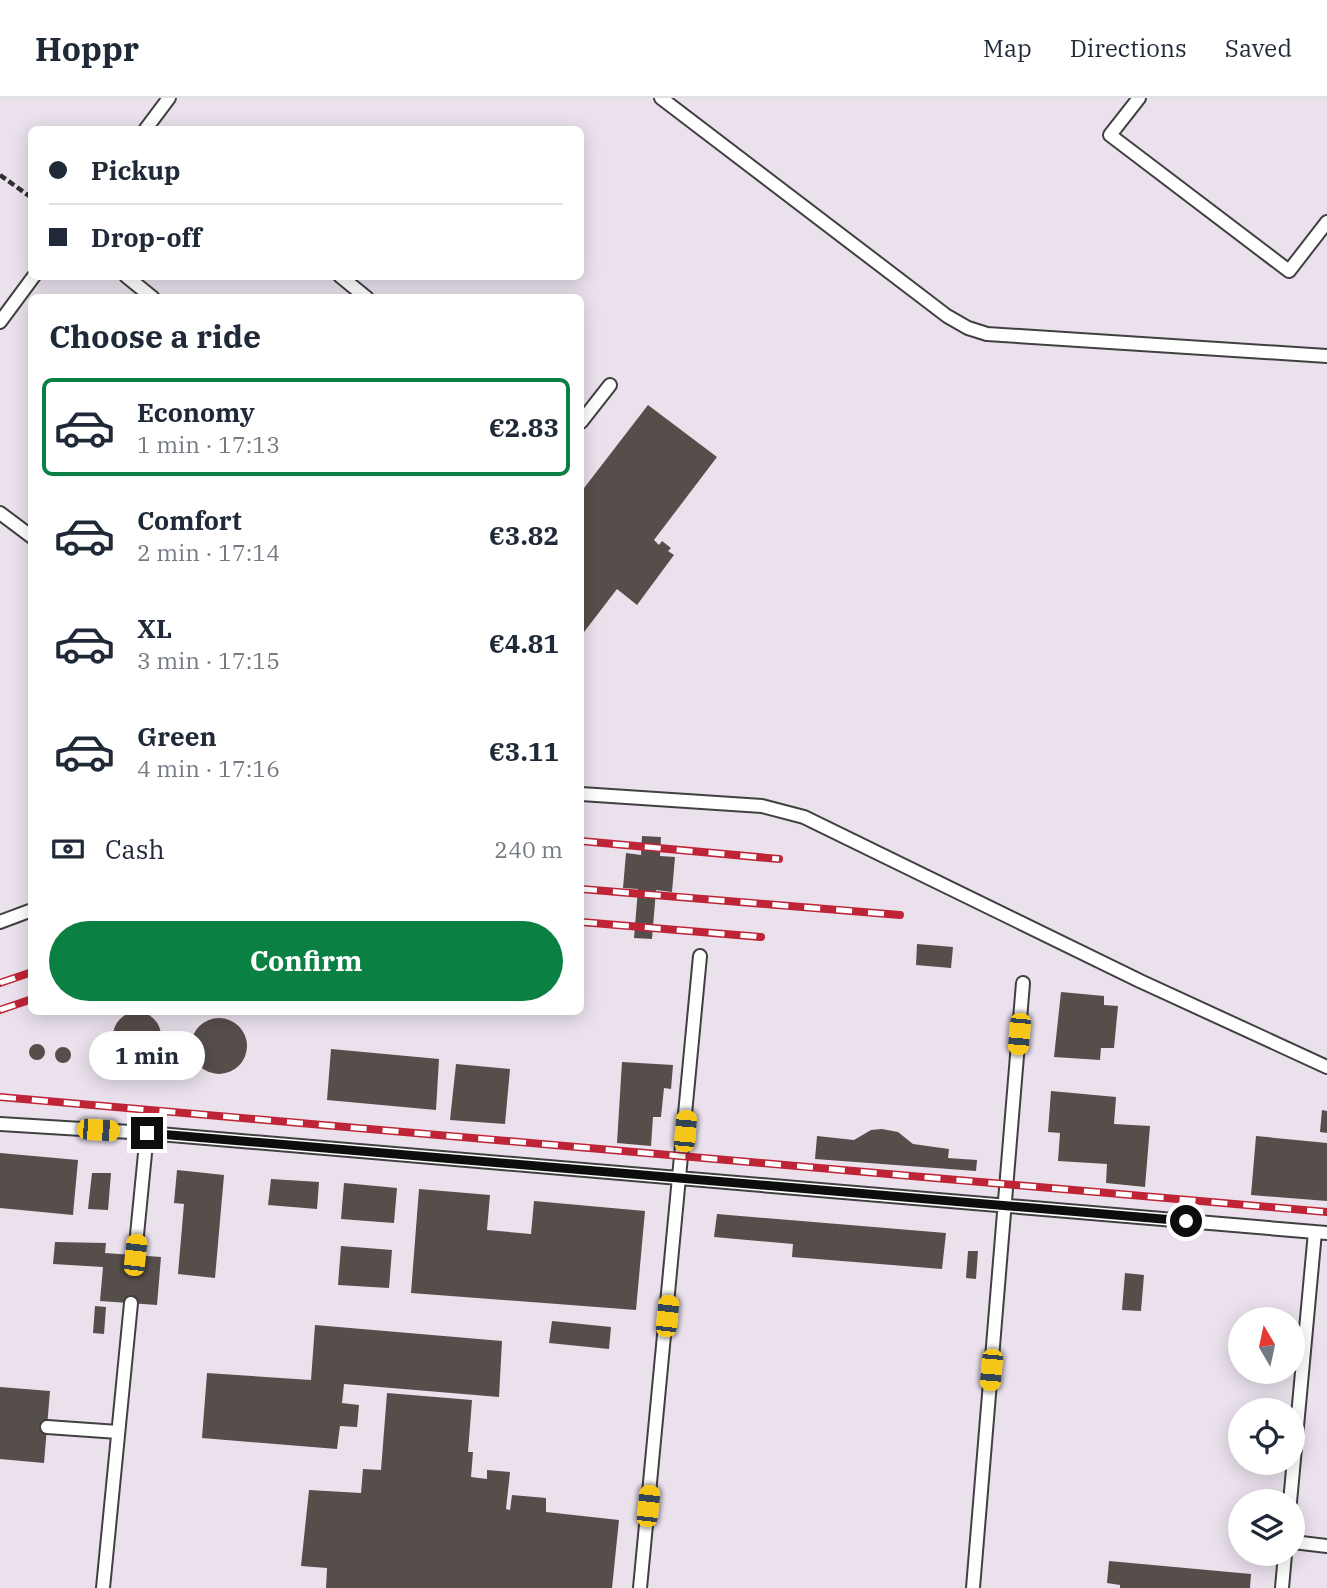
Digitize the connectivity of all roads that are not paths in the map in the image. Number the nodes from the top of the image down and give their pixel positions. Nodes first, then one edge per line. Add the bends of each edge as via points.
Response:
1 (169, 98) edge
2 (661, 98) edge
3 (1139, 98) edge
4 (151, 126) edge
5 (1327, 222) edge
6 (31, 280) edge
7 (131, 280) edge
8 (345, 280) edge
9 (148, 294) edge
10 (362, 294) edge
11 (0, 322) edge
12 (1327, 356) edge
13 (610, 385) dead end
14 (584, 418) edge
15 (0, 513) edge
16 (28, 534) edge
17 (584, 794) edge
18 (28, 912) edge
19 (0, 922) edge
20 (700, 956) dead end
21 (1023, 983) dead end
22 (1327, 1067) edge
23 (0, 1124) edge
24 (147, 1133) junction
25 (680, 1180) junction
26 (1005, 1206) junction
27 (1321, 1232) edge
28 (135, 1255) dead end
29 (131, 1303) dead end
30 (47, 1427) dead end
31 (118, 1432) junction
32 (1291, 1489) edge
33 (1305, 1543) edge
34 (1327, 1546) edge
35 (1284, 1566) edge
36 (103, 1588) edge
37 (640, 1588) edge
38 (973, 1588) edge
39 (1282, 1588) edge

1 - 4 lane
2 - 12 lane via 968,328 987,334
3 - 5 lane via 1110,135 1289,271
6 - 11 lane
7 - 9 lane
8 - 10 lane
13 - 14 lane
15 - 16 lane
17 - 22 lane via 762,806 804,817
18 - 19 lane
20 - 25 lane
21 - 26 lane
23 - 24 lane
24 - 25 lane
24 - 28 lane
25 - 26 lane
25 - 37 lane
26 - 27 lane
26 - 38 lane
27 - 32 lane
29 - 31 lane
30 - 31 lane
31 - 36 lane
33 - 34 lane
35 - 39 lane

